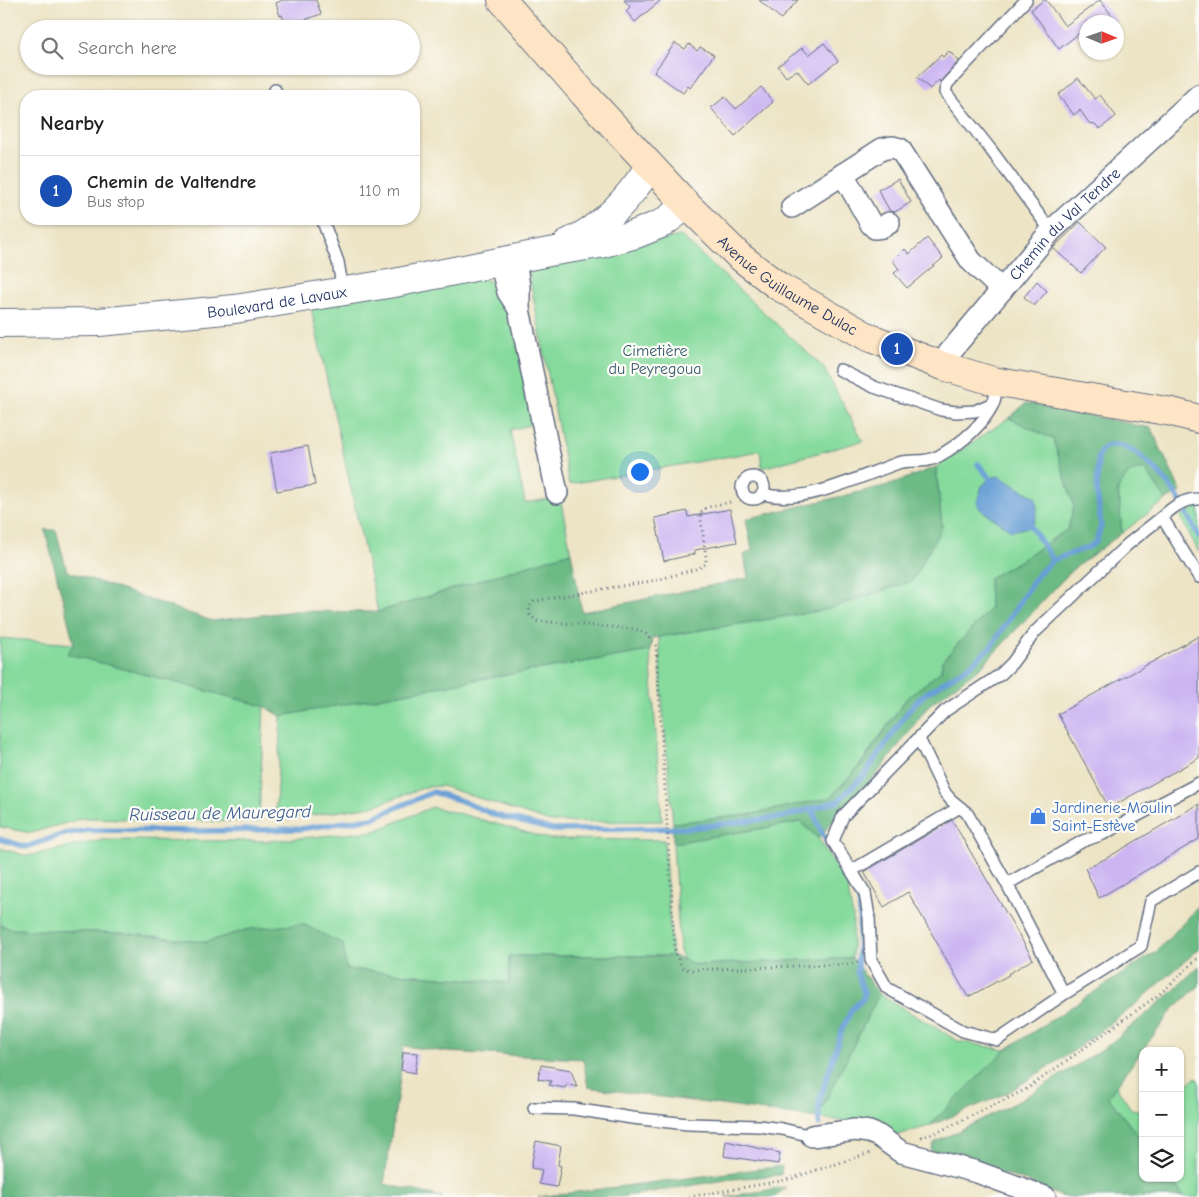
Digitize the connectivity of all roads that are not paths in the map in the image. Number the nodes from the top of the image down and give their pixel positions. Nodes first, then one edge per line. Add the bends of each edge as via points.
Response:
1 (502, 0) edge
2 (1026, 0) edge
3 (1199, 95) edge
4 (650, 166) junction
5 (843, 174) junction
6 (688, 205) junction
7 (792, 207) dead end
8 (889, 223) dead end
9 (324, 225) edge
10 (614, 227) junction
11 (1051, 232) junction
12 (508, 260) junction
13 (1002, 290) junction
14 (343, 291) junction
15 (0, 323) edge
16 (942, 366) junction
17 (840, 370) dead end
18 (996, 392) junction
19 (1199, 419) edge
20 (557, 493) dead end
21 (763, 494) dead end
22 (1194, 499) edge
23 (1162, 517) junction
24 (1199, 577) edge
25 (919, 740) junction
26 (1199, 783) edge
27 (960, 807) junction
28 (851, 871) junction
29 (1199, 872) edge
30 (1007, 884) junction
31 (1064, 994) junction
32 (534, 1108) dead end
33 (812, 1136) joint
34 (1045, 1197) edge

1 - 4 main road, Avenue Guillaume Dulac
2 - 11 lane via 947,84 945,92
3 - 11 street, Chemin du Val Tendre
4 - 6 main road, Avenue Guillaume Dulac
4 - 10 street
5 - 7 street
5 - 8 street via 871,224 875,228
5 - 13 street via 882,149 900,149 971,261
6 - 10 street, Boulevard de Lavaux via 663,223 636,234
6 - 16 main road, Avenue Guillaume Dulac via 739,256 778,286 868,337
9 - 14 lane via 338,262
10 - 12 street, Boulevard de Lavaux via 600,244
11 - 13 street, Chemin du Val Tendre
12 - 14 street, Boulevard de Lavaux
12 - 20 street via 519,287 519,309
13 - 16 street, Chemin du Val Tendre via 949,353
14 - 15 street, Boulevard de Lavaux via 235,309 118,320
16 - 18 main road, Avenue Guillaume Dulac
17 - 18 lane via 874,387 941,410 974,411
18 - 19 main road, Avenue Guillaume Dulac via 1172,412
18 - 21 lane via 981,422 937,458 900,462 819,491 783,497
22 - 23 lane
23 - 24 lane
23 - 25 lane via 1128,544 1035,632 1001,674 946,711
25 - 27 lane via 945,793
25 - 28 lane via 843,816 833,841
26 - 30 lane via 1104,834 1082,841
27 - 28 lane
27 - 30 lane via 967,813
28 - 31 lane via 865,893 871,960 887,988 963,1031 997,1040
29 - 31 lane via 1151,901 1141,946
30 - 31 lane
32 - 33 lane via 574,1108 688,1124 766,1127
33 - 34 street via 855,1130 869,1132 901,1152 977,1172

